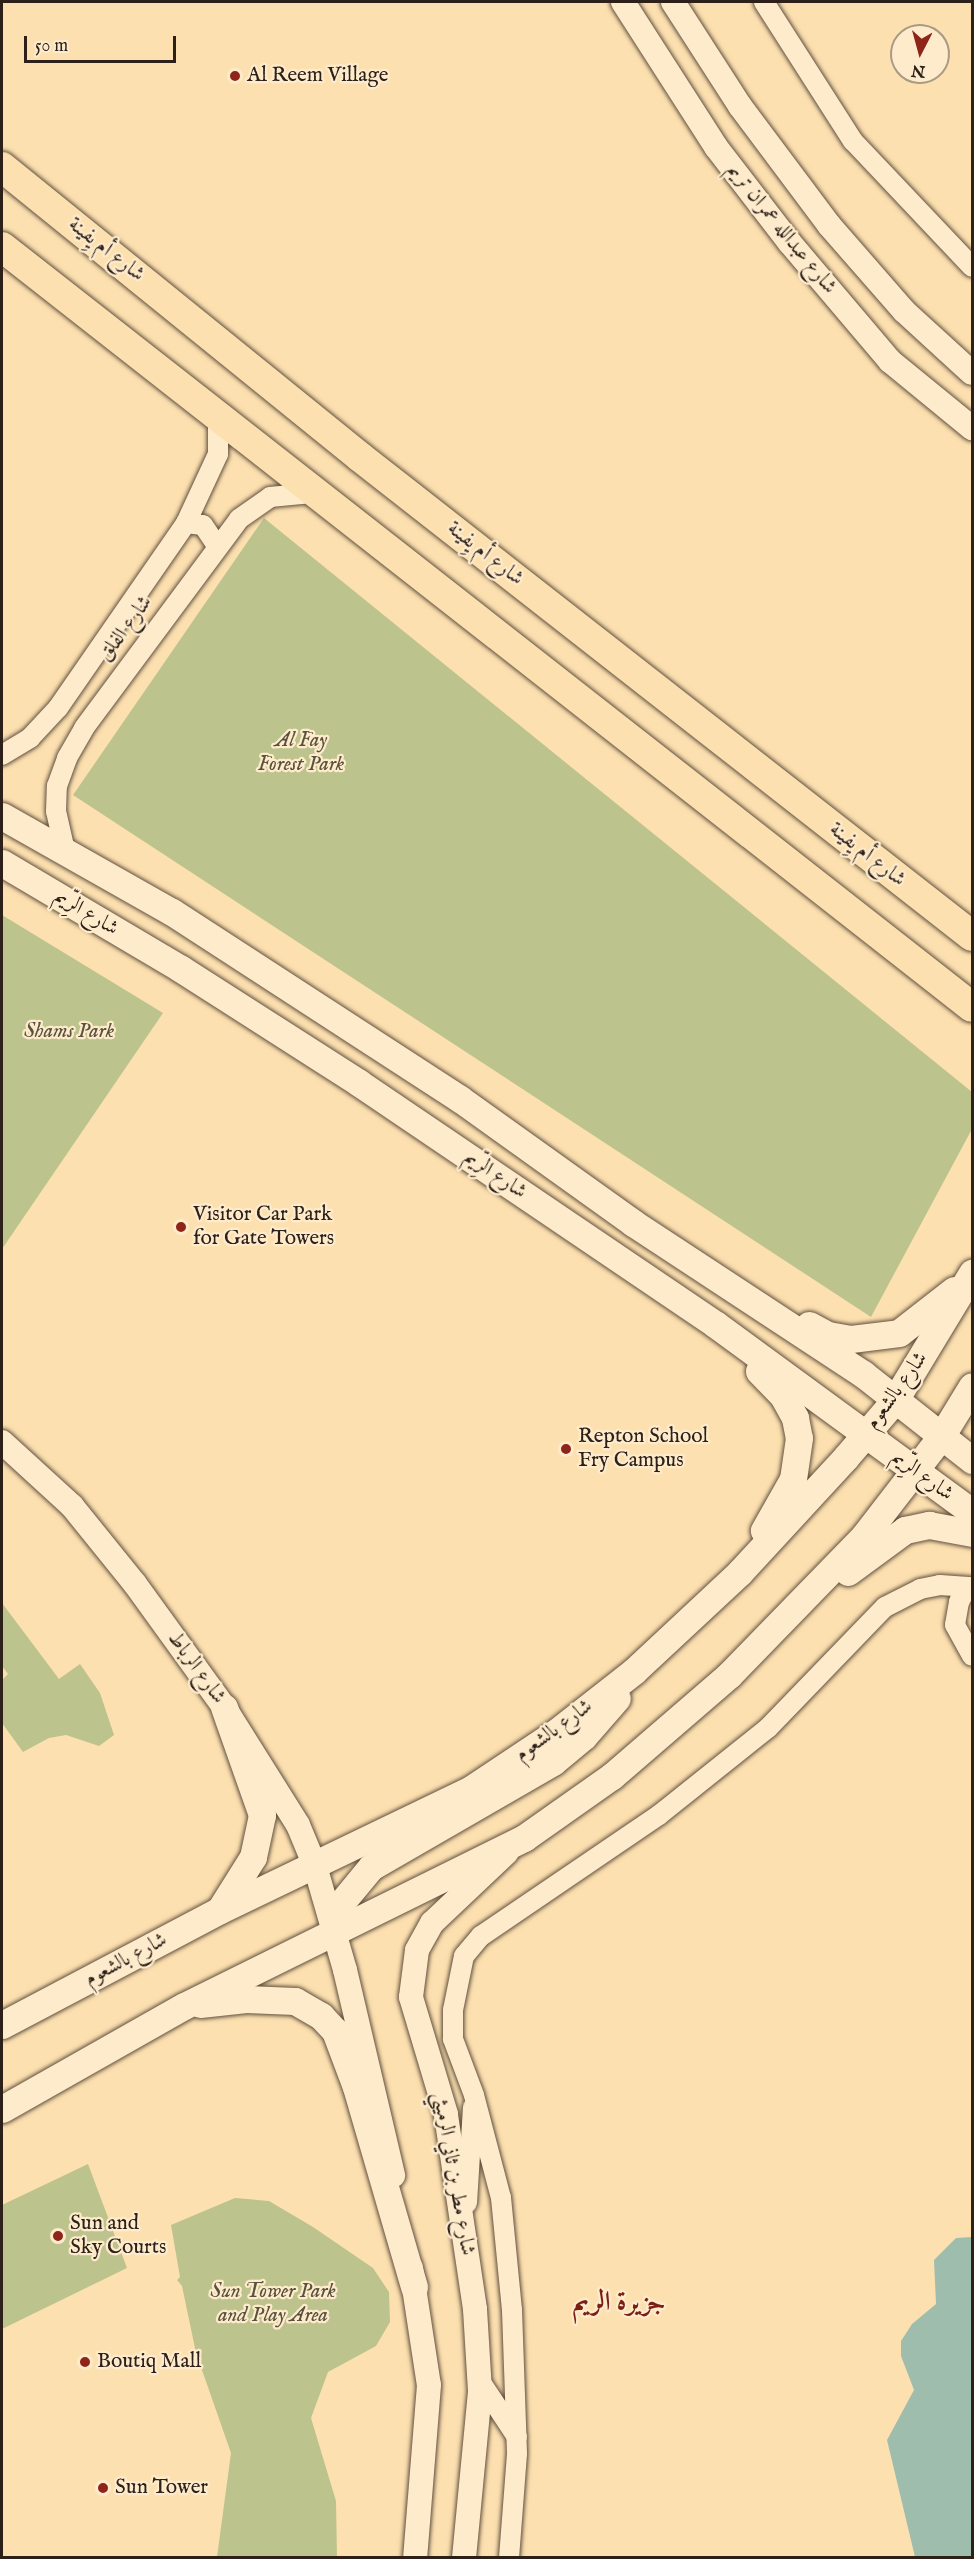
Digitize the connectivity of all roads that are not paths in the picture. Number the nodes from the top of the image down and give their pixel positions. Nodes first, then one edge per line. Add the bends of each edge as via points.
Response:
1 (623, 2) edge
2 (673, 2) edge
3 (764, 2) edge
4 (2, 167) edge
5 (2, 246) edge
6 (972, 267) edge
7 (972, 373) edge
8 (218, 418) junction
9 (972, 428) edge
10 (312, 493) junction
11 (186, 523) junction
12 (216, 546) junction
13 (58, 708) junction
14 (84, 728) junction
15 (2, 755) edge
16 (2, 816) edge
17 (65, 851) junction
18 (2, 862) edge
19 (964, 928) edge
20 (972, 1007) edge
21 (972, 1274) edge
22 (738, 1289) junction
23 (715, 1324) junction
24 (972, 1386) edge
25 (895, 1400) junction
26 (866, 1434) junction
27 (942, 1435) junction
28 (2, 1442) edge
29 (972, 1460) edge
30 (913, 1471) junction
31 (972, 1512) edge
32 (972, 1533) edge
33 (740, 1572) junction
34 (970, 1587) edge
35 (787, 1618) junction
36 (972, 1656) edge
37 (633, 1671) junction
38 (225, 1707) junction
39 (524, 1838) junction
40 (315, 1866) junction
41 (220, 1910) junction
42 (333, 1931) junction
43 (184, 2006) junction
44 (2, 2025) edge
45 (474, 2095) junction
46 (2, 2109) edge
47 (465, 2233) junction
48 (414, 2287) junction
49 (480, 2381) junction
50 (517, 2436) junction
51 (415, 2558) edge
52 (464, 2558) edge
53 (509, 2558) edge

1 - 9 street, شارع عبدالله عمران تريم via 716,147 790,243 890,361
2 - 7 street, شارع عبدالله عمران تريم via 740,106 829,225 904,311
3 - 6 street via 853,141
4 - 19 main road, شارع أم يِفينة via 360,457
5 - 8 main road
8 - 10 main road
8 - 11 street, شارع الفلق via 218,453
10 - 12 street, شارع الفلق via 260,501
10 - 20 main road
11 - 12 street via 203,525
11 - 13 street, شارع الفلق
12 - 14 street, شارع الفلق
13 - 14 street via 65,724
13 - 15 street, شارع الفلق via 30,738
14 - 17 street, شارع الفلق via 57,786 56,811
16 - 17 main road, شارع الرِّيم
17 - 22 main road, شارع الرِّيم via 277,978 460,1099 633,1223
18 - 23 main road, شارع الرِّيم via 181,969 359,1083
21 - 22 main road via 899,1333 851,1339 828,1335
21 - 25 main road, شارع بالشعوم
22 - 25 main road, شارع الرِّيم
23 - 26 main road, شارع الرِّيم
23 - 33 main road via 783,1396 795,1418 799,1438 793,1479
24 - 27 main road
25 - 26 main road, شارع بالشعوم
25 - 27 main road, شارع الرِّيم
26 - 30 main road, شارع الرِّيم
26 - 33 main road, شارع بالشعوم
27 - 29 main road, شارع الرِّيم
27 - 30 main road
28 - 38 street, شارع الرباط via 72,1506
30 - 31 main road, شارع الرِّيم
30 - 35 main road via 864,1536
32 - 35 main road via 930,1525 905,1530
33 - 37 main road, شارع بالشعوم
34 - 36 street via 959,1602 955,1626
34 - 45 street via 920,1589 885,1607 768,1728 659,1815 471,1946 460,1971 452,2022 456,2053
35 - 39 main road via 664,1733 612,1776
37 - 40 main road, شارع بالشعوم via 555,1733 471,1790
37 - 42 main road via 599,1721 553,1762 371,1867 342,1902
38 - 40 street, شارع الرباط via 298,1825
38 - 41 main road via 262,1815 253,1857
39 - 42 main road
39 - 47 street, شارع مطر بن ثاني الرميثي via 432,1923 417,1950 414,1965 411,1997 446,2114
40 - 41 main road, شارع بالشعوم
40 - 42 street, شارع الرباط
41 - 44 main road, شارع بالشعوم
42 - 43 main road
42 - 48 street via 370,2065
43 - 46 main road
43 - 48 main road via 246,1999 295,2001 321,2016 335,2031 356,2087
45 - 47 street
45 - 50 street via 501,2198 512,2310
47 - 49 street, شارع مطر بن ثاني الرميثي
48 - 51 street via 429,2385
49 - 50 street
49 - 52 street, شارع مطر بن ثاني الرميثي
50 - 53 street

